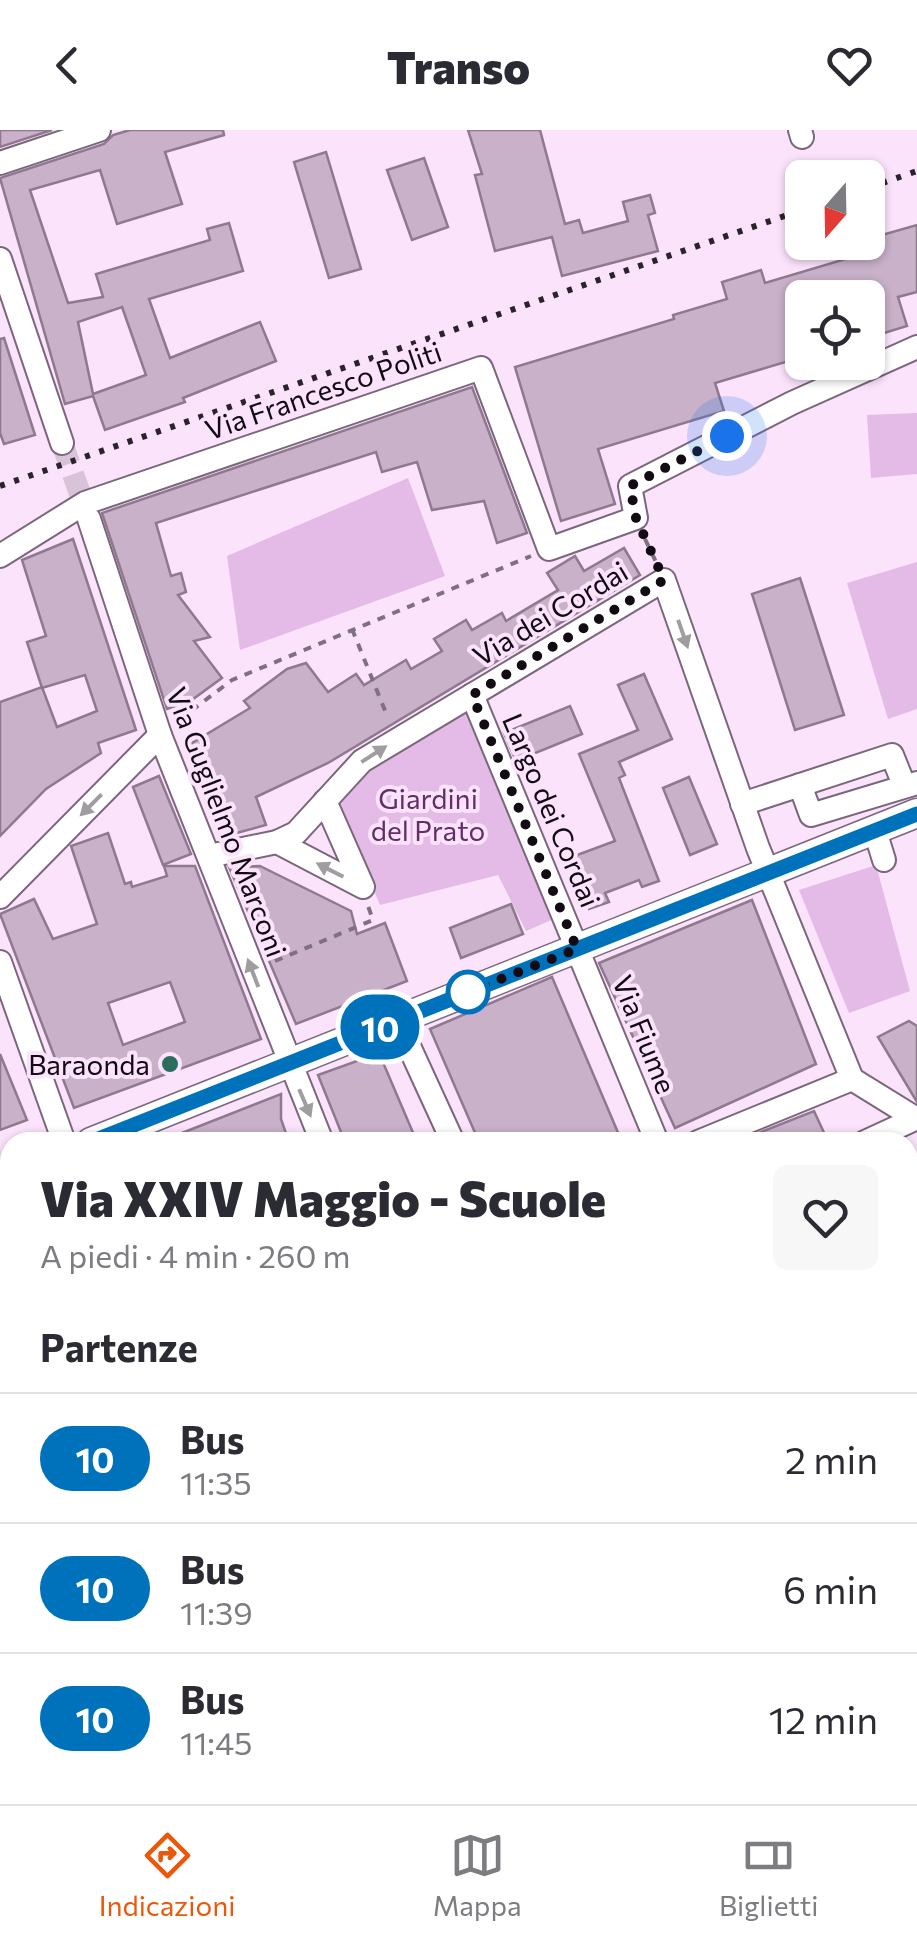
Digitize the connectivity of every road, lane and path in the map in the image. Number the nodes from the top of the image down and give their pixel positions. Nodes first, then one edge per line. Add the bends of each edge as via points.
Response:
1 (99, 130) edge
2 (0, 163) edge
3 (0, 258) edge
4 (917, 347) edge
5 (62, 444) tunnel mouth
6 (87, 511) junction
7 (636, 518) junction
8 (549, 549) junction
9 (0, 556) edge
10 (664, 580) junction
11 (352, 630) junction
12 (472, 695) junction
13 (160, 736) junction
14 (397, 740) junction
15 (910, 784) edge
16 (800, 785) junction
17 (325, 802) junction
18 (742, 804) junction
19 (917, 814) edge
20 (875, 831) junction
21 (276, 842) junction
22 (209, 856) junction
23 (884, 860) dead end
24 (767, 870) junction
25 (363, 887) junction
26 (0, 897) edge
27 (577, 949) junction
28 (0, 962) edge
29 (252, 970) junction
30 (398, 1020) junction
31 (288, 1064) junction
32 (852, 1078) junction
33 (916, 1119) edge
34 (60, 1132) edge
35 (115, 1132) edge
36 (318, 1132) edge
37 (448, 1132) edge
38 (654, 1132) edge
39 (722, 1132) edge
40 (888, 1132) edge

1 - 2 street
3 - 5 street
4 - 7 street via 630,486
6 - 8 street, Via Francesco Politi via 481,368
6 - 9 street
6 - 13 street, Via Guglielmo Marconi
7 - 8 street
7 - 10 path
8 - 11 path
10 - 12 street, Via dei Cordai
10 -> 18 street, Via dei Cordai
11 - 13 path via 232,680
11 - 14 path
12 - 14 street, Via dei Cordai
12 - 27 street, Largo dei Cordai
13 - 22 street, Via Guglielmo Marconi
13 -> 26 street
17 -> 14 street, Via dei Cordai via 362,761
15 - 16 street via 892,755
15 - 16 street via 811,816
16 - 18 street
17 - 21 street, Via dei Cordai via 296,833
17 - 25 street
18 - 24 street, Via dei Cordai
19 - 20 main road
20 - 23 street
20 - 24 main road
21 - 22 street, Via dei Cordai
25 -> 21 street
22 - 29 street, Via Guglielmo Marconi
24 - 27 main road
24 - 32 street, Via dei Cordai
25 - 29 path via 372,920
27 - 30 main road
27 - 38 street, Via Fiume
28 - 34 street
31 -> 29 street, Via Guglielmo Marconi
30 - 31 main road
30 - 37 street
31 - 35 main road
31 -> 36 street, Via Guglielmo Marconi
32 - 33 street
32 - 39 street
33 - 40 street

